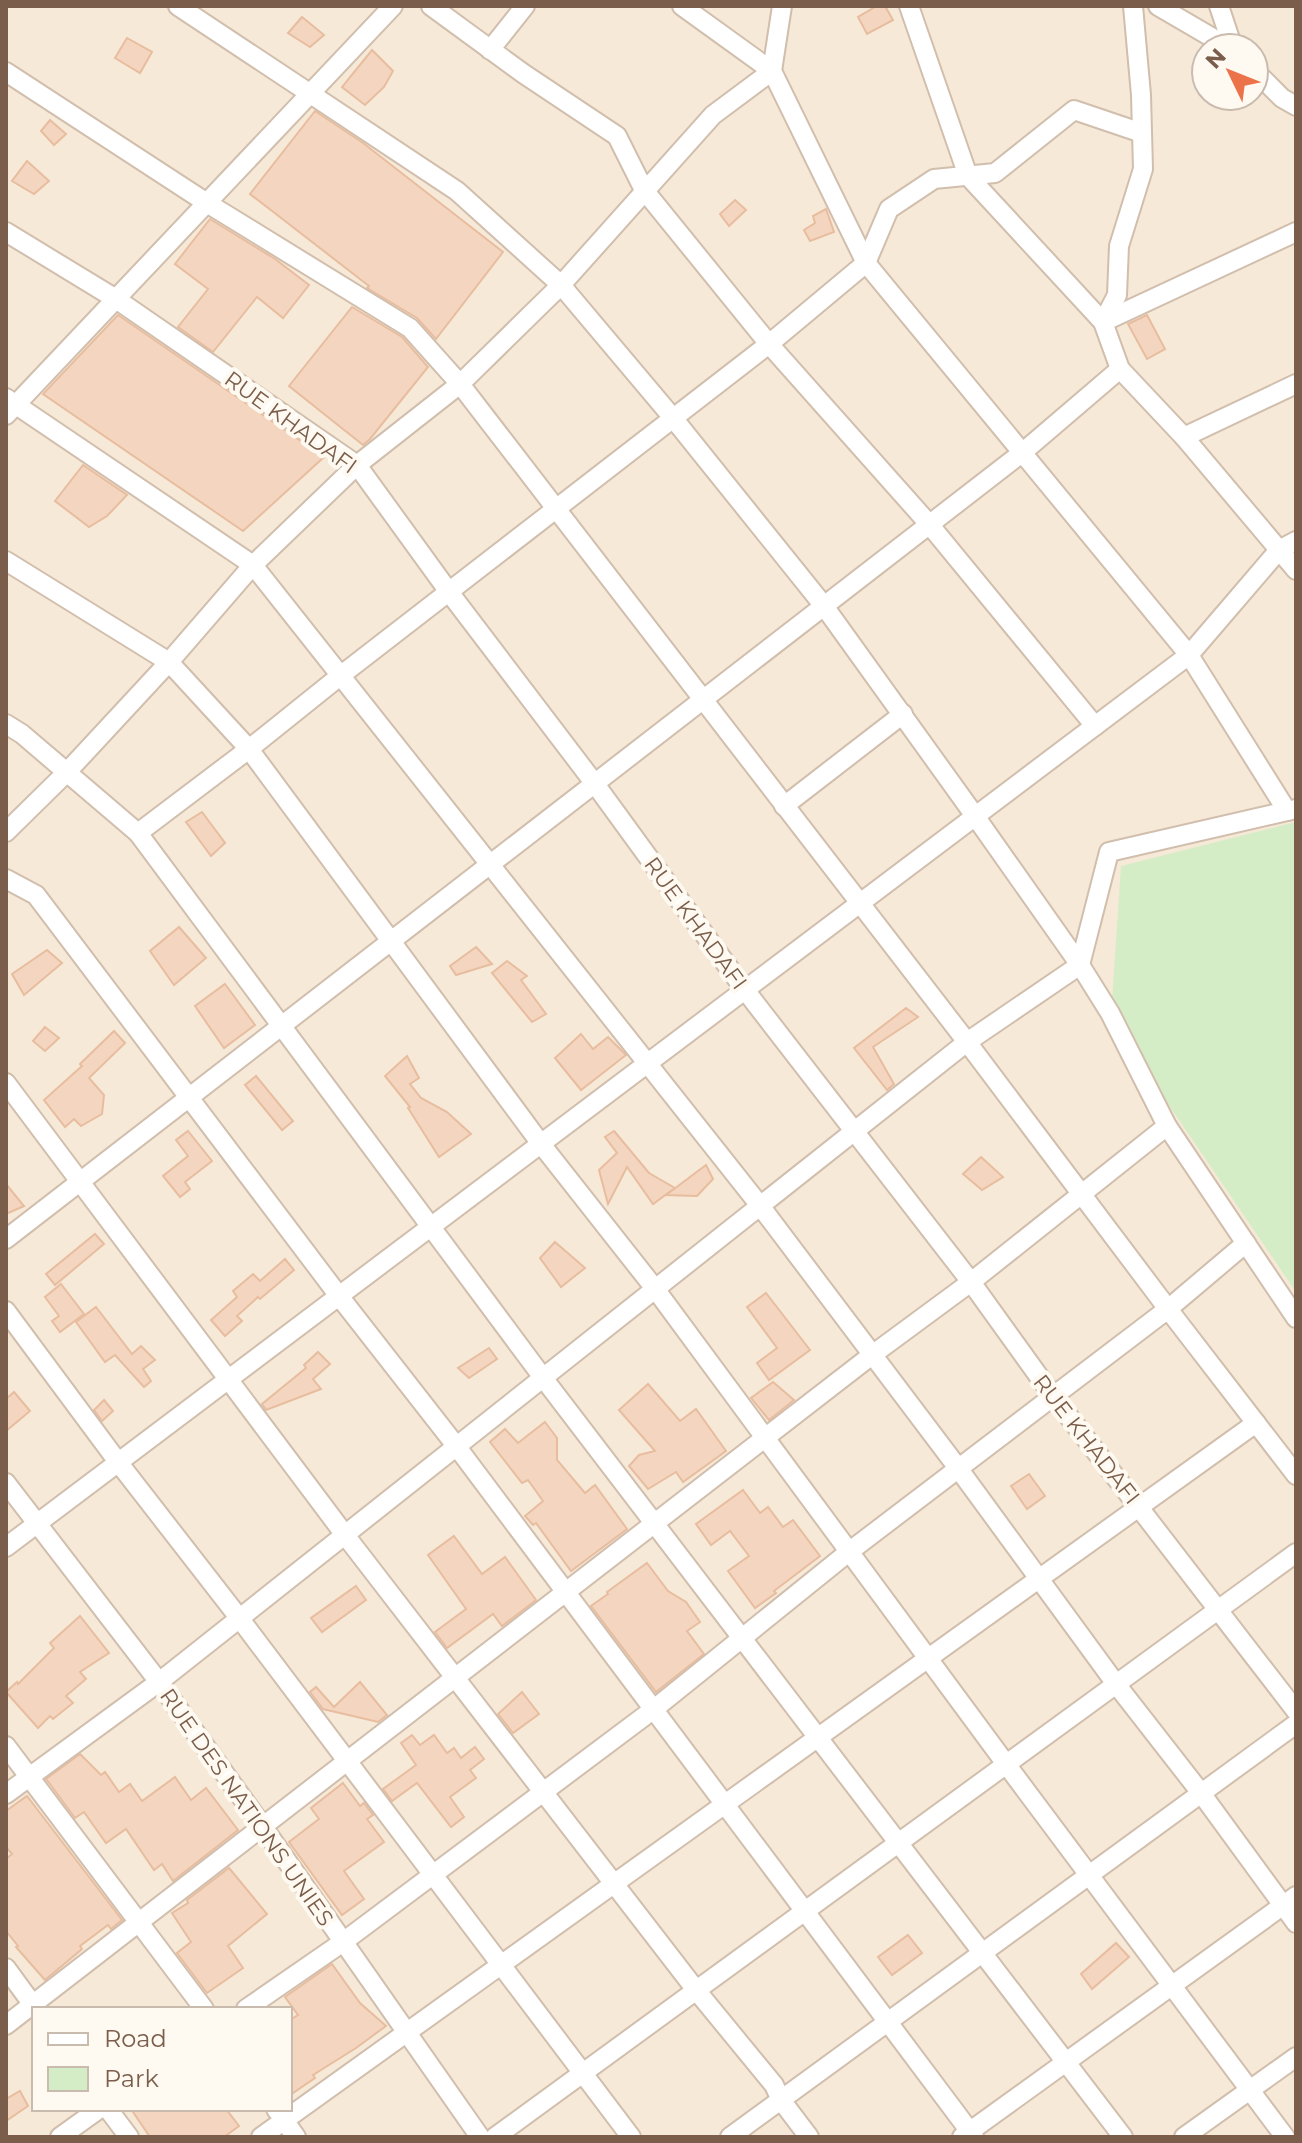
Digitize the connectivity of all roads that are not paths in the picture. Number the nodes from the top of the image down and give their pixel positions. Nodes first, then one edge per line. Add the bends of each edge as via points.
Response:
1 (178, 6) edge
2 (393, 6) edge
3 (431, 6) edge
4 (525, 6) edge
5 (682, 6) edge
6 (782, 6) edge
7 (909, 6) edge
8 (1133, 6) edge
9 (1158, 6) edge
10 (1219, 6) edge
11 (1204, 32) edge
12 (1227, 32) edge
13 (490, 50) junction
14 (772, 71) junction
15 (6, 72) edge
16 (1270, 86) edge
17 (311, 93) junction
18 (1296, 106) edge
19 (1142, 133) junction
20 (968, 176) junction
21 (644, 190) junction
22 (207, 203) junction
23 (6, 232) edge
24 (1296, 232) edge
25 (866, 263) junction
26 (561, 285) junction
27 (116, 299) junction
28 (1103, 322) junction
29 (769, 344) junction
30 (1120, 369) junction
31 (460, 384) junction
32 (1296, 384) edge
33 (9, 406) edge
34 (673, 418) junction
35 (1184, 437) junction
36 (1023, 452) junction
37 (357, 465) junction
38 (556, 509) junction
39 (929, 524) junction
40 (1288, 545) edge
41 (6, 561) edge
42 (253, 565) junction
43 (1296, 570) edge
44 (449, 592) junction
45 (824, 606) junction
46 (1189, 655) junction
47 (169, 662) junction
48 (340, 676) junction
49 (702, 700) junction
50 (903, 714) junction
51 (6, 724) edge
52 (1095, 726) junction
53 (249, 749) junction
54 (67, 772) junction
55 (595, 784) junction
56 (784, 806) junction
57 (1292, 810) edge
58 (975, 816) junction
59 (6, 832) edge
60 (138, 833) junction
61 (489, 865) junction
62 (6, 879) edge
63 (859, 904) junction
64 (393, 942) junction
65 (1080, 965) junction
66 (745, 990) junction
67 (282, 1026) junction
68 (967, 1042) junction
69 (646, 1064) junction
70 (6, 1083) edge
71 (188, 1098) junction
72 (1167, 1126) junction
73 (855, 1132) junction
74 (541, 1144) junction
75 (81, 1181) junction
76 (1081, 1192) junction
77 (761, 1207) junction
78 (431, 1226) junction
79 (6, 1239) edge
80 (1246, 1243) junction
81 (971, 1282) junction
82 (656, 1290) junction
83 (339, 1296) junction
84 (1168, 1309) junction
85 (6, 1311) edge
86 (1296, 1318) edge
87 (872, 1355) junction
88 (544, 1379) junction
89 (227, 1380) junction
90 (1053, 1396) junction
91 (1256, 1423) junction
92 (765, 1437) junction
93 (457, 1447) junction
94 (118, 1462) junction
95 (958, 1468) junction
96 (1296, 1475) edge
97 (6, 1483) edge
98 (1139, 1507) junction
99 (37, 1524) junction
100 (654, 1524) junction
101 (345, 1535) junction
102 (6, 1547) edge
103 (850, 1551) junction
104 (1296, 1553) edge
105 (1038, 1579) junction
106 (566, 1592) junction
107 (1217, 1611) junction
108 (240, 1619) junction
109 (742, 1639) junction
110 (929, 1658) junction
111 (455, 1678) junction
112 (159, 1682) junction
113 (1116, 1684) junction
114 (654, 1709) junction
115 (1296, 1711) edge
116 (1296, 1724) edge
117 (818, 1737) junction
118 (6, 1746) edge
119 (347, 1761) junction
120 (1006, 1764) junction
121 (30, 1777) junction
122 (544, 1792) junction
123 (1201, 1793) junction
124 (6, 1794) edge
125 (725, 1804) junction
126 (263, 1827) junction
127 (898, 1843) junction
128 (432, 1874) junction
129 (1089, 1875) junction
130 (614, 1884) junction
131 (1289, 1900) edge
132 (805, 1911) junction
133 (138, 1923) junction
134 (1296, 1923) edge
135 (343, 1942) junction
136 (982, 1953) junction
137 (500, 1965) junction
138 (6, 1968) edge
139 (1173, 1985) junction
140 (696, 1990) junction
141 (34, 2007) edge
142 (202, 2007) edge
143 (249, 2007) edge
144 (32, 2008) edge
145 (888, 2022) junction
146 (6, 2025) edge
147 (406, 2033) junction
148 (1296, 2057) edge
149 (1066, 2062) junction
150 (583, 2073) junction
151 (1250, 2090) junction
152 (781, 2100) junction
153 (292, 2107) edge
154 (96, 2111) edge
155 (110, 2111) edge
156 (280, 2115) edge
157 (969, 2135) edge
158 (60, 2137) edge
159 (129, 2137) edge
160 (261, 2137) edge
161 (296, 2137) edge
162 (480, 2137) edge
163 (495, 2137) edge
164 (631, 2137) edge
165 (730, 2137) edge
166 (809, 2137) edge
167 (1123, 2137) edge
168 (1184, 2137) edge
169 (1285, 2137) edge

1 - 17 street
2 - 17 street
3 - 13 street
4 - 13 street
5 - 14 street
6 - 14 street
7 - 20 street
8 - 19 street
9 - 11 street
10 - 12 street
13 - 21 street via 617,136
14 - 21 street via 713,115
14 - 25 street
15 - 22 street
16 - 18 street
17 - 22 street
17 - 26 street via 457,191
19 - 20 street via 1074,110 995,173
19 - 28 street via 1143,169 1119,246 1117,295
20 - 25 street via 934,179 889,209
20 - 28 street
21 - 26 street
21 - 29 street
22 - 27 street
22 - 31 street via 410,328
23 - 27 street, RUE KHADAFI
24 - 28 street
25 - 29 street
25 - 36 street
26 - 31 street
26 - 34 street
27 - 33 street
27 - 37 street, RUE KHADAFI
28 - 30 street
29 - 34 street
29 - 39 street
30 - 35 street
30 - 36 street
31 - 37 street
31 - 38 street
32 - 35 street
33 - 42 street
34 - 38 street
34 - 45 street
35 - 40 street
36 - 39 street
36 - 46 street
37 - 42 street
37 - 44 street, RUE KHADAFI
38 - 44 street
38 - 49 street
39 - 45 street
39 - 52 street
40 - 43 street
40 - 46 street
41 - 47 street
42 - 47 street
42 - 48 street
44 - 48 street
44 - 55 street, RUE KHADAFI
45 - 49 street
45 - 50 street
46 - 52 street
46 - 57 street
47 - 53 street
47 - 54 street
48 - 53 street
48 - 61 street
49 - 55 street
49 - 56 street
50 - 56 street
50 - 58 street
51 - 54 street
52 - 58 street
53 - 60 street
53 - 64 street
54 - 59 street
54 - 60 street
55 - 61 street
55 - 66 street, RUE KHADAFI
56 - 63 street
57 - 65 street via 1109,852
58 - 63 street
58 - 65 street
60 - 67 street
61 - 64 street
61 - 69 street
62 - 71 street via 36,895
63 - 66 street
63 - 68 street
64 - 67 street
64 - 74 street
65 - 68 street
65 - 72 street
66 - 69 street
66 - 73 street, RUE KHADAFI
67 - 71 street
67 - 78 street
68 - 73 street
68 - 76 street
69 - 74 street
69 - 77 street
70 - 75 street
71 - 75 street
71 - 83 street
72 - 76 street
72 - 80 street
73 - 77 street
73 - 81 street, RUE KHADAFI
74 - 78 street
74 - 82 street
75 - 79 street
75 - 89 street
76 - 81 street
76 - 84 street
77 - 82 street
77 - 87 street
78 - 83 street
78 - 88 street
80 - 84 street
80 - 86 street
81 - 87 street
81 - 90 street, RUE KHADAFI
82 - 88 street
82 - 92 street
83 - 89 street
83 - 93 street
84 - 90 street
84 - 91 street
85 - 94 street
87 - 92 street
87 - 95 street
88 - 93 street
88 - 100 street
89 - 94 street
89 - 101 street
90 - 95 street
90 - 98 street, RUE KHADAFI
91 - 96 street
91 - 98 street
92 - 100 street
92 - 103 street
93 - 101 street
93 - 106 street
94 - 99 street
94 - 108 street
95 - 103 street
95 - 105 street
97 - 99 street, RUE DES NATIONS UNIES
98 - 105 street
98 - 107 street, RUE KHADAFI
99 - 102 street
99 - 112 street, RUE DES NATIONS UNIES
100 - 106 street
100 - 109 street
101 - 108 street
101 - 111 street
103 - 109 street
103 - 110 street
104 - 107 street
105 - 110 street
105 - 113 street
106 - 111 street
106 - 114 street
107 - 113 street
107 - 115 street, RUE KHADAFI
108 - 112 street
108 - 119 street
109 - 114 street
109 - 117 street
110 - 117 street
110 - 120 street
111 - 119 street
111 - 122 street
112 - 121 street
112 - 126 street, RUE DES NATIONS UNIES
113 - 120 street
113 - 123 street
114 - 122 street
114 - 125 street
116 - 123 street
117 - 125 street
117 - 127 street
118 - 121 street
119 - 126 street
119 - 128 street
120 - 127 street
120 - 129 street
121 - 124 street
121 - 133 street
122 - 128 street
122 - 130 street
123 - 129 street
123 - 131 street
125 - 130 street
125 - 132 street
126 - 133 street
126 - 135 street, RUE DES NATIONS UNIES
127 - 132 street
127 - 136 street
128 - 135 street
128 - 137 street
129 - 136 street
129 - 139 street
130 - 137 street
130 - 140 street
131 - 134 street
131 - 139 street
132 - 140 street
132 - 145 street
133 - 141 street
133 - 142 street
135 - 143 street
135 - 147 street, RUE DES NATIONS UNIES
136 - 145 street
136 - 149 street
137 - 147 street
137 - 150 street
138 - 141 street
139 - 149 street
139 - 151 street
140 - 150 street
140 - 152 street
144 - 146 street
145 - 152 street
145 - 157 street
147 - 153 street
147 - 162 street, RUE DES NATIONS UNIES
148 - 151 street
149 - 157 street
149 - 167 street
150 - 163 street
150 - 164 street
151 - 168 street
151 - 169 street
152 - 165 street
152 - 166 street
154 - 158 street
155 - 159 street
156 - 160 street
156 - 161 street

